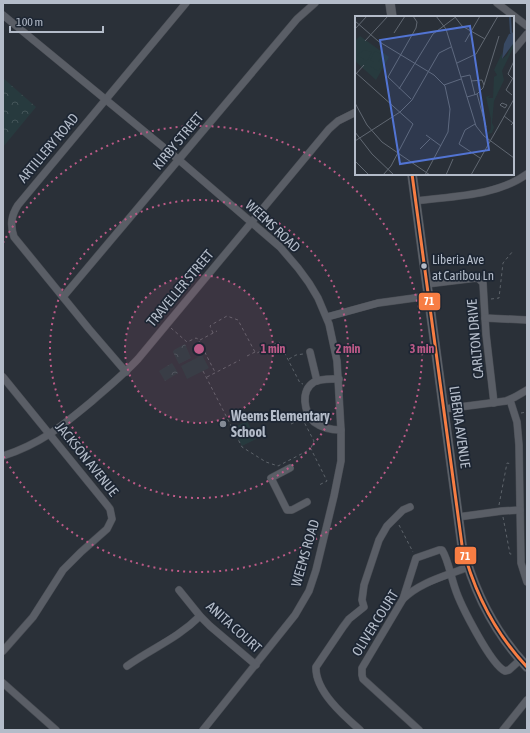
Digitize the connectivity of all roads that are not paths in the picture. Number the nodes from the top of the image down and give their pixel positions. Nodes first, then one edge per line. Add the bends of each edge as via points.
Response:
1 (186, 3) edge
2 (315, 3) edge
3 (390, 3) edge
4 (497, 3) edge
5 (3, 15) edge
6 (392, 16) edge
7 (514, 16) edge
8 (514, 16) edge
9 (527, 26) edge
10 (527, 34) edge
11 (514, 50) edge
12 (105, 100) junction
13 (355, 112) edge
14 (179, 160) junction
15 (527, 174) edge
16 (412, 175) edge
17 (416, 201) junction
18 (251, 222) junction
19 (427, 284) junction
20 (429, 296) junction
21 (63, 298) junction
22 (327, 317) junction
23 (485, 318) junction
24 (527, 320) edge
25 (310, 352) road end
26 (126, 372) junction
27 (3, 377) edge
28 (339, 379) junction
29 (317, 381) junction
30 (527, 390) edge
31 (510, 400) junction
32 (494, 403) junction
33 (444, 409) junction
34 (341, 430) junction
35 (50, 435) junction
36 (3, 456) edge
37 (290, 468) dead end
38 (307, 502) dead end
39 (410, 507) dead end
40 (520, 510) junction
41 (458, 517) junction
42 (468, 567) junction
43 (450, 574) junction
44 (527, 582) edge
45 (179, 590) dead end
46 (403, 599) junction
47 (200, 616) junction
48 (3, 651) edge
49 (520, 660) junction
50 (256, 665) junction
51 (126, 666) dead end
52 (527, 667) edge
53 (3, 683) edge
54 (527, 700) edge
55 (56, 730) edge
56 (203, 730) edge
57 (360, 730) edge
58 (419, 730) edge
59 (503, 730) edge

1 - 12 street, ARTILLERY ROAD
2 - 14 street, KIRBY STREET via 297,19
3 - 6 main road
4 - 7 street
5 - 12 street, WEEMS ROAD
8 - 9 street
10 - 11 street
12 - 14 street, WEEMS ROAD
12 - 21 street, ARTILLERY ROAD via 18,205 12,217 14,236
13 - 18 street, TRAVELLER STREET via 329,129
14 - 18 street, WEEMS ROAD
14 - 21 street, KIRBY STREET
15 - 17 street via 488,191
16 - 17 main road, LIBERIA AVENUE
17 - 19 main road, LIBERIA AVENUE
18 - 22 street, WEEMS ROAD via 280,247 298,268
18 - 26 street, TRAVELLER STREET
19 - 20 main road, LIBERIA AVENUE
19 - 23 street, CARLTON DRIVE via 478,278 483,283
20 - 22 street via 378,303
20 - 33 main road, LIBERIA AVENUE
21 - 26 street, ARTILLERY ROAD
22 - 28 street, WEEMS ROAD via 334,341
23 - 24 street
23 - 32 street, CARLTON DRIVE
25 - 29 street
26 - 35 street, TRAVELLER STREET
27 - 35 street, JACKSON AVENUE
28 - 29 street
28 - 34 street, WEEMS ROAD
29 - 34 street via 309,388 305,404 319,425
30 - 31 street
31 - 32 street
31 - 40 street via 517,422
32 - 33 street
33 - 41 main road, LIBERIA AVENUE
34 - 50 street, WEEMS ROAD via 339,471 310,591 295,615
35 - 36 street, TRAVELLER STREET
35 - 48 street, JACKSON AVENUE via 110,509 112,519 107,529 63,570 33,617
37 - 38 street via 271,478 287,510
39 - 57 street via 395,518 379,540 363,590 364,607 342,627 316,667 324,692 340,712
40 - 41 street
40 - 44 street via 522,568
41 - 42 main road, LIBERIA AVENUE
42 - 43 street, OLIVER COURT
42 - 49 main road, LIBERIA AVENUE via 489,618
43 - 46 street, OLIVER COURT via 422,585
43 - 46 street via 442,550 416,558
43 - 49 street via 458,597 478,637 500,668 507,671
45 - 47 street, ANITA COURT
46 - 58 street, OLIVER COURT via 362,668 362,675
47 - 50 street, ANITA COURT
47 - 51 street via 174,638
49 - 52 main road, LIBERIA AVENUE
50 - 56 street, WEEMS ROAD
53 - 55 street
54 - 59 street

